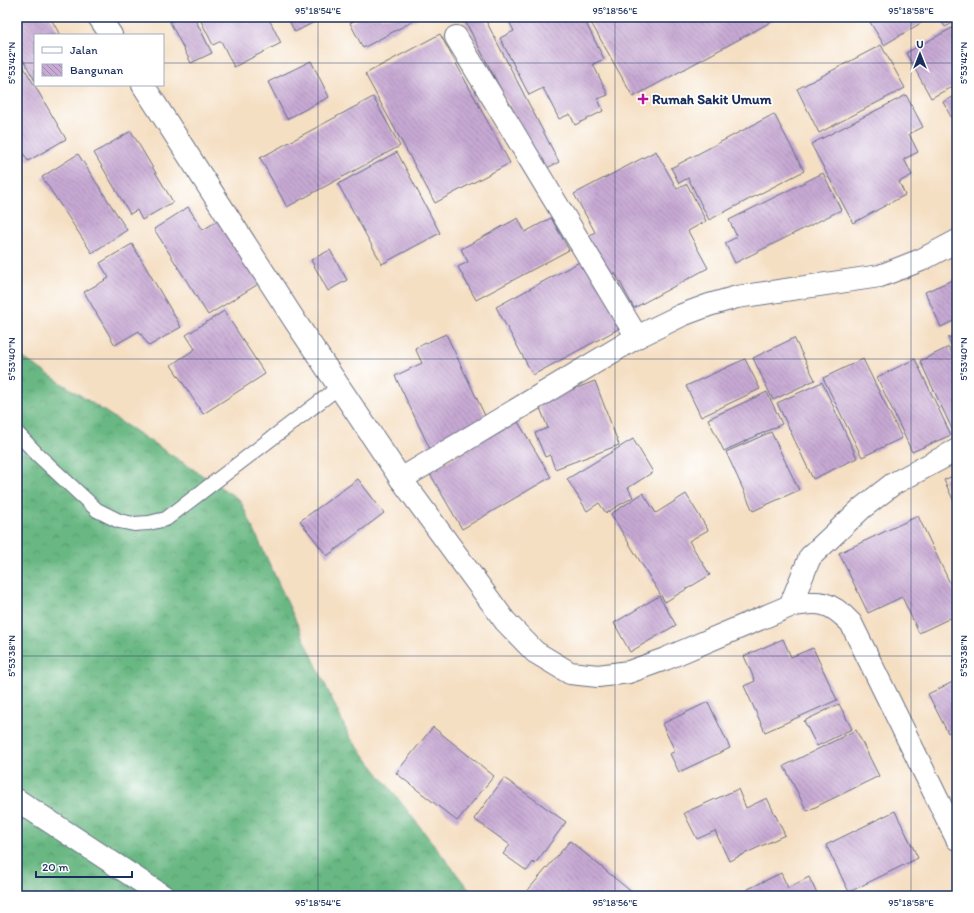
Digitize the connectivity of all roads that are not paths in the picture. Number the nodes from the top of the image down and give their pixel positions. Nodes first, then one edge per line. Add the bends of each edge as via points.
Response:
1 (99, 17) edge
2 (110, 34) edge
3 (456, 36) dead end
4 (144, 86) edge
5 (957, 241) edge
6 (637, 337) junction
7 (340, 387) junction
8 (17, 433) edge
9 (957, 450) edge
10 (401, 478) junction
11 (790, 606) junction
12 (17, 800) edge
13 (957, 839) edge
14 (163, 896) edge

1 - 2 street
3 - 6 street
4 - 7 street
5 - 6 street via 922,260 880,276 737,297 682,315
6 - 10 street
7 - 8 lane via 166,518 149,523 134,524 120,521 96,510
7 - 10 street
9 - 11 street via 893,484 856,513 810,557
10 - 11 street via 505,621 535,652 570,673 598,676 629,672
11 - 13 street via 809,602 825,604 840,612 851,623
12 - 14 street

